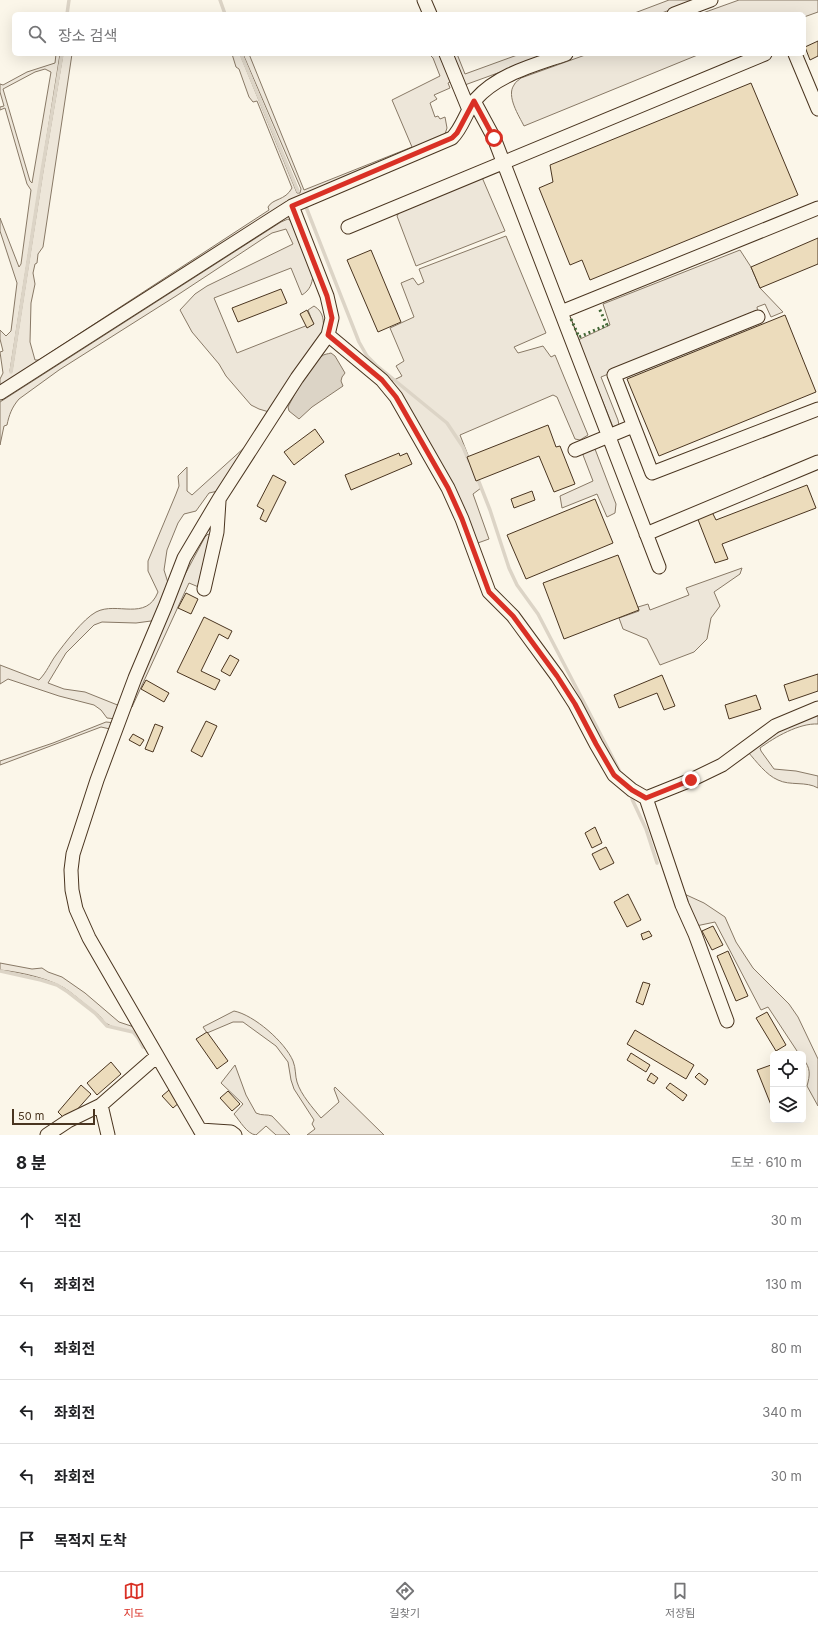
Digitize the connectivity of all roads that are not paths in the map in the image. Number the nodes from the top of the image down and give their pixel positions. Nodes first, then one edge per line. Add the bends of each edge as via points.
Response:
1 (424, 0) edge
2 (711, 0) edge
3 (429, 12) edge
4 (679, 12) edge
5 (447, 56) edge
6 (561, 56) edge
7 (760, 56) edge
8 (796, 56) edge
9 (472, 105) junction
10 (818, 109) edge
11 (503, 163) junction
12 (292, 206) junction
13 (818, 208) edge
14 (348, 227) dead end
15 (561, 312) junction
16 (758, 317) dead end
17 (328, 335) junction
18 (0, 393) edge
19 (818, 408) edge
20 (633, 426) junction
21 (608, 436) junction
22 (576, 450) dead end
23 (818, 462) edge
24 (219, 499) junction
25 (646, 534) junction
26 (659, 567) dead end
27 (204, 589) dead end
28 (818, 708) edge
29 (646, 798) junction
30 (727, 1021) dead end
31 (157, 1056) junction
32 (101, 1105) junction
33 (202, 1132) edge
34 (47, 1135) edge
35 (108, 1135) edge
36 (235, 1135) edge

1 - 3 street
2 - 4 street
5 - 9 street
6 - 9 street via 494,83
7 - 11 street
8 - 10 street
9 - 11 street via 494,138
9 - 12 street via 452,138
11 - 14 street
11 - 15 street
12 - 17 street via 327,296 332,318
12 - 18 street
13 - 15 street
15 - 21 street
16 - 20 street via 614,375
17 - 24 street via 297,378
17 - 29 street via 382,380 396,397 448,488 489,592 513,616 557,676 614,775
19 - 20 street via 652,473
20 - 21 street
21 - 22 street
21 - 25 street
23 - 25 street
24 - 27 street via 217,532
24 - 31 street via 184,558 135,678 81,827 70,870 76,909 89,938
25 - 26 street
28 - 29 street via 775,726 722,765
29 - 30 street via 682,905
31 - 32 street
31 - 33 street
32 - 34 street via 68,1121
32 - 35 street
33 - 36 street via 231,1132

